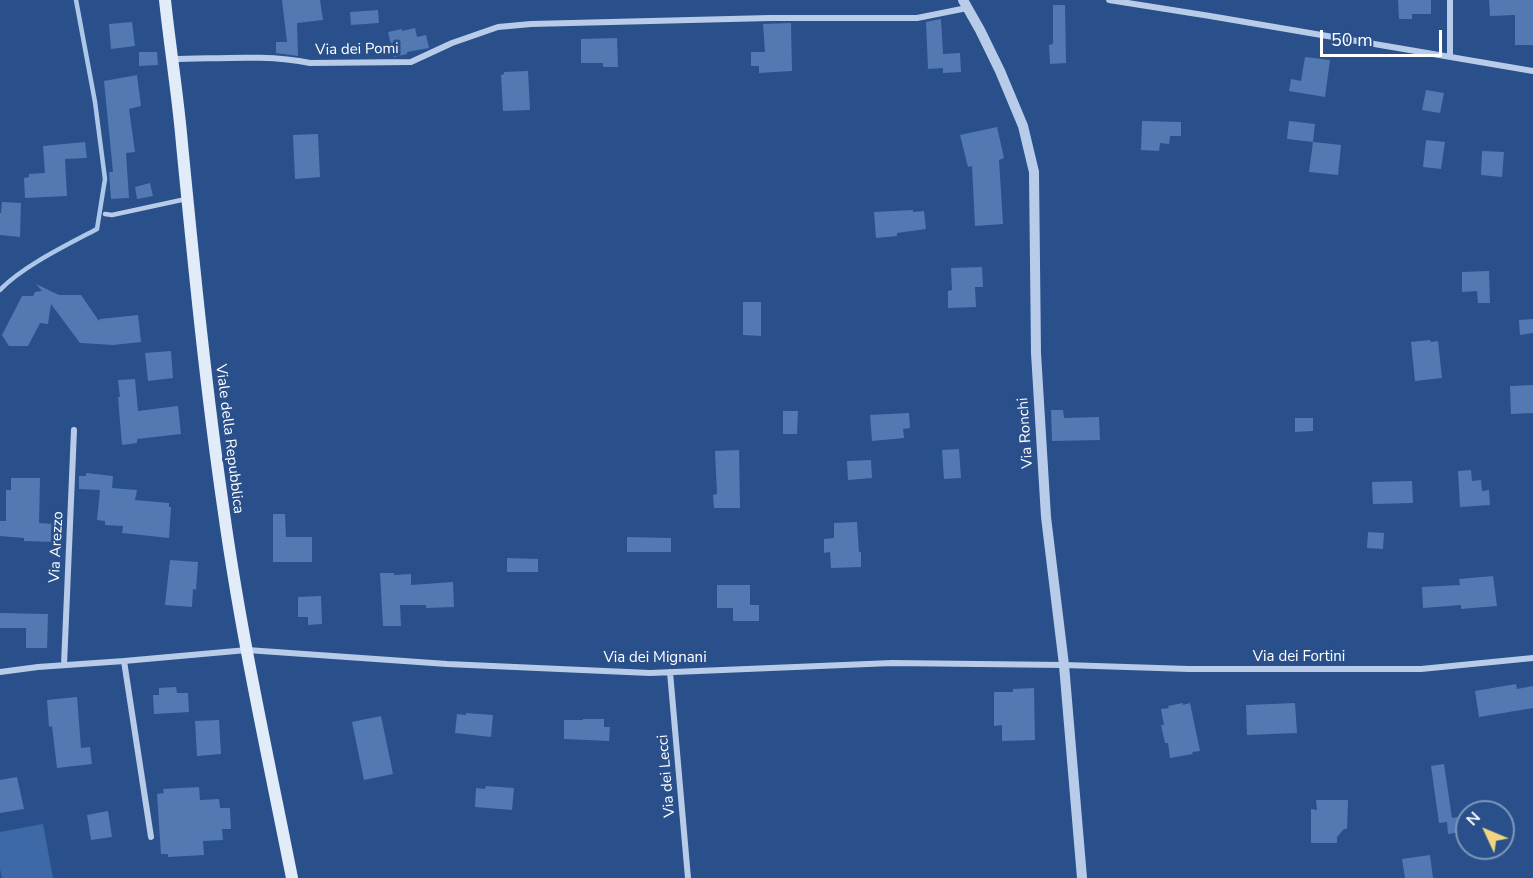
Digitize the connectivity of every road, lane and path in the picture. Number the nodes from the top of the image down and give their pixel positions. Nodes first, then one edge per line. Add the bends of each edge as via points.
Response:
1 (165, 0) edge
2 (1109, 0) edge
3 (1450, 0) edge
4 (965, 4) edge
5 (1450, 57) junction
6 (172, 59) junction
7 (1533, 71) edge
8 (186, 199) junction
9 (105, 214) dead end
10 (74, 430) dead end
11 (247, 650) junction
12 (1533, 658) edge
13 (124, 661) junction
14 (64, 665) junction
15 (1064, 665) junction
16 (0, 672) edge
17 (670, 672) junction
18 (151, 837) dead end
19 (292, 878) edge
20 (688, 878) edge
21 (1082, 878) edge

1 - 6 main road, Viale della Repubblica
2 - 5 street
3 - 5 street
4 - 6 street, Via dei Pomi via 917,18 758,18 498,27 411,62
4 - 15 street, Via Ronchi via 1023,126 1034,172 1036,352 1046,517
5 - 7 street
6 - 8 main road, Viale della Repubblica
8 - 9 lane
8 - 11 main road, Viale della Repubblica via 224,514
10 - 14 street, Via Arezzo
11 - 13 street
11 - 17 street, Via dei Mignani via 447,664
11 - 19 main road, Viale della Repubblica
12 - 15 street, Via dei Fortini via 1421,669
13 - 14 street
13 - 18 street
14 - 16 street
15 - 17 street, Via dei Mignani via 892,663
15 - 21 street, Via Ronchi
17 - 20 street, Via dei Lecci

